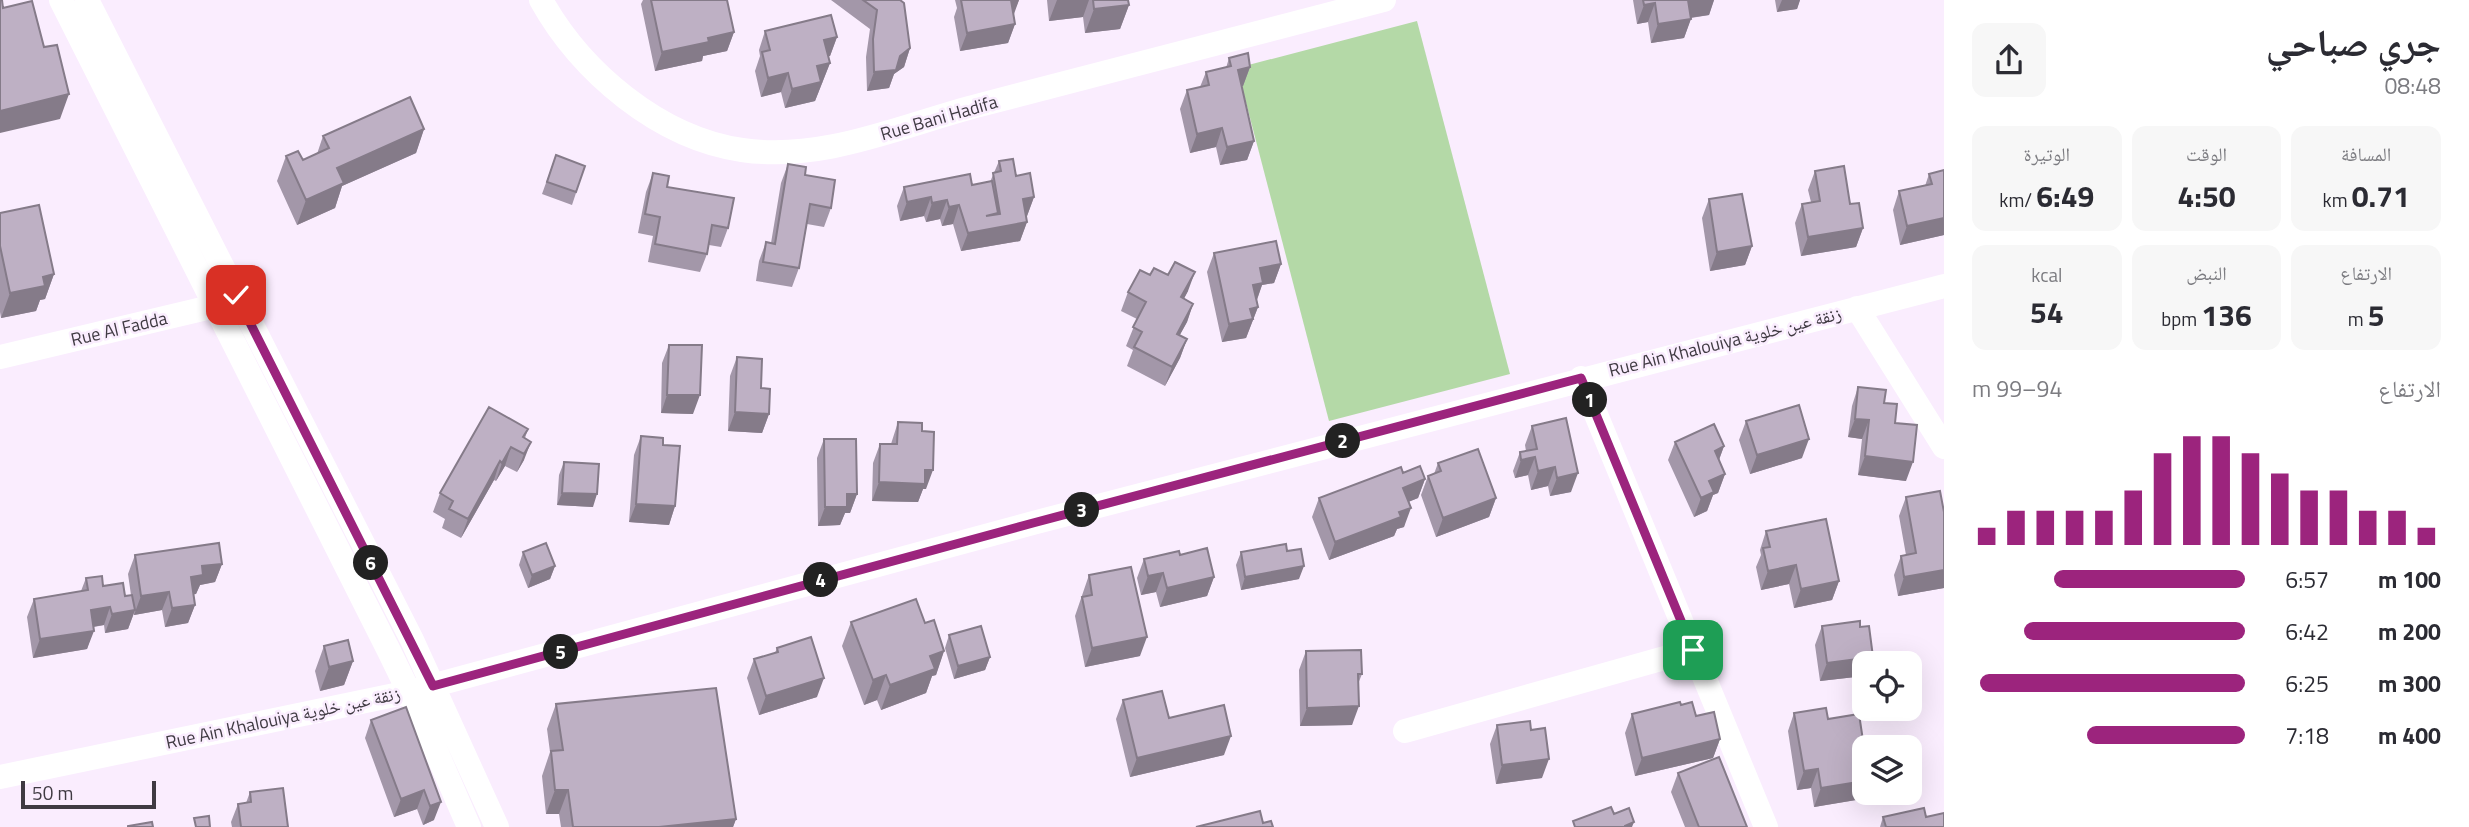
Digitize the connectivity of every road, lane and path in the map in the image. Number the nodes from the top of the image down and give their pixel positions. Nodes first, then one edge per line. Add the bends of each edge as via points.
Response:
1 (61, 0) edge
2 (88, 0) edge
3 (541, 0) edge
4 (1384, 0) edge
5 (1944, 286) edge
6 (225, 300) junction
7 (1857, 308) junction
8 (0, 357) edge
9 (1581, 378) junction
10 (1944, 447) edge
11 (1693, 650) junction
12 (433, 686) junction
13 (409, 692) junction
14 (1405, 731) dead end
15 (0, 776) edge
16 (469, 827) edge
17 (497, 827) edge
18 (1766, 827) edge

1 - 6 street
2 - 6 street
3 - 4 street, Rue Bani Hadifa via 579,54 611,88 648,114 718,144 788,153 846,145 972,107
5 - 7 street, Rue Ain Khalouiya زنقة عين خلوية
6 - 8 street, Rue Al Fadda
6 - 12 street
6 - 13 street
7 - 9 street, Rue Ain Khalouiya زنقة عين خلوية
7 - 10 street
9 - 11 street
9 - 12 street, Rue Ain Khalouiya زنقة عين خلوية
11 - 14 street
11 - 18 street
12 - 13 street, Rue Ain Khalouiya زنقة عين خلوية
12 - 17 street
13 - 15 street, Rue Ain Khalouiya زنقة عين خلوية
13 - 16 street

